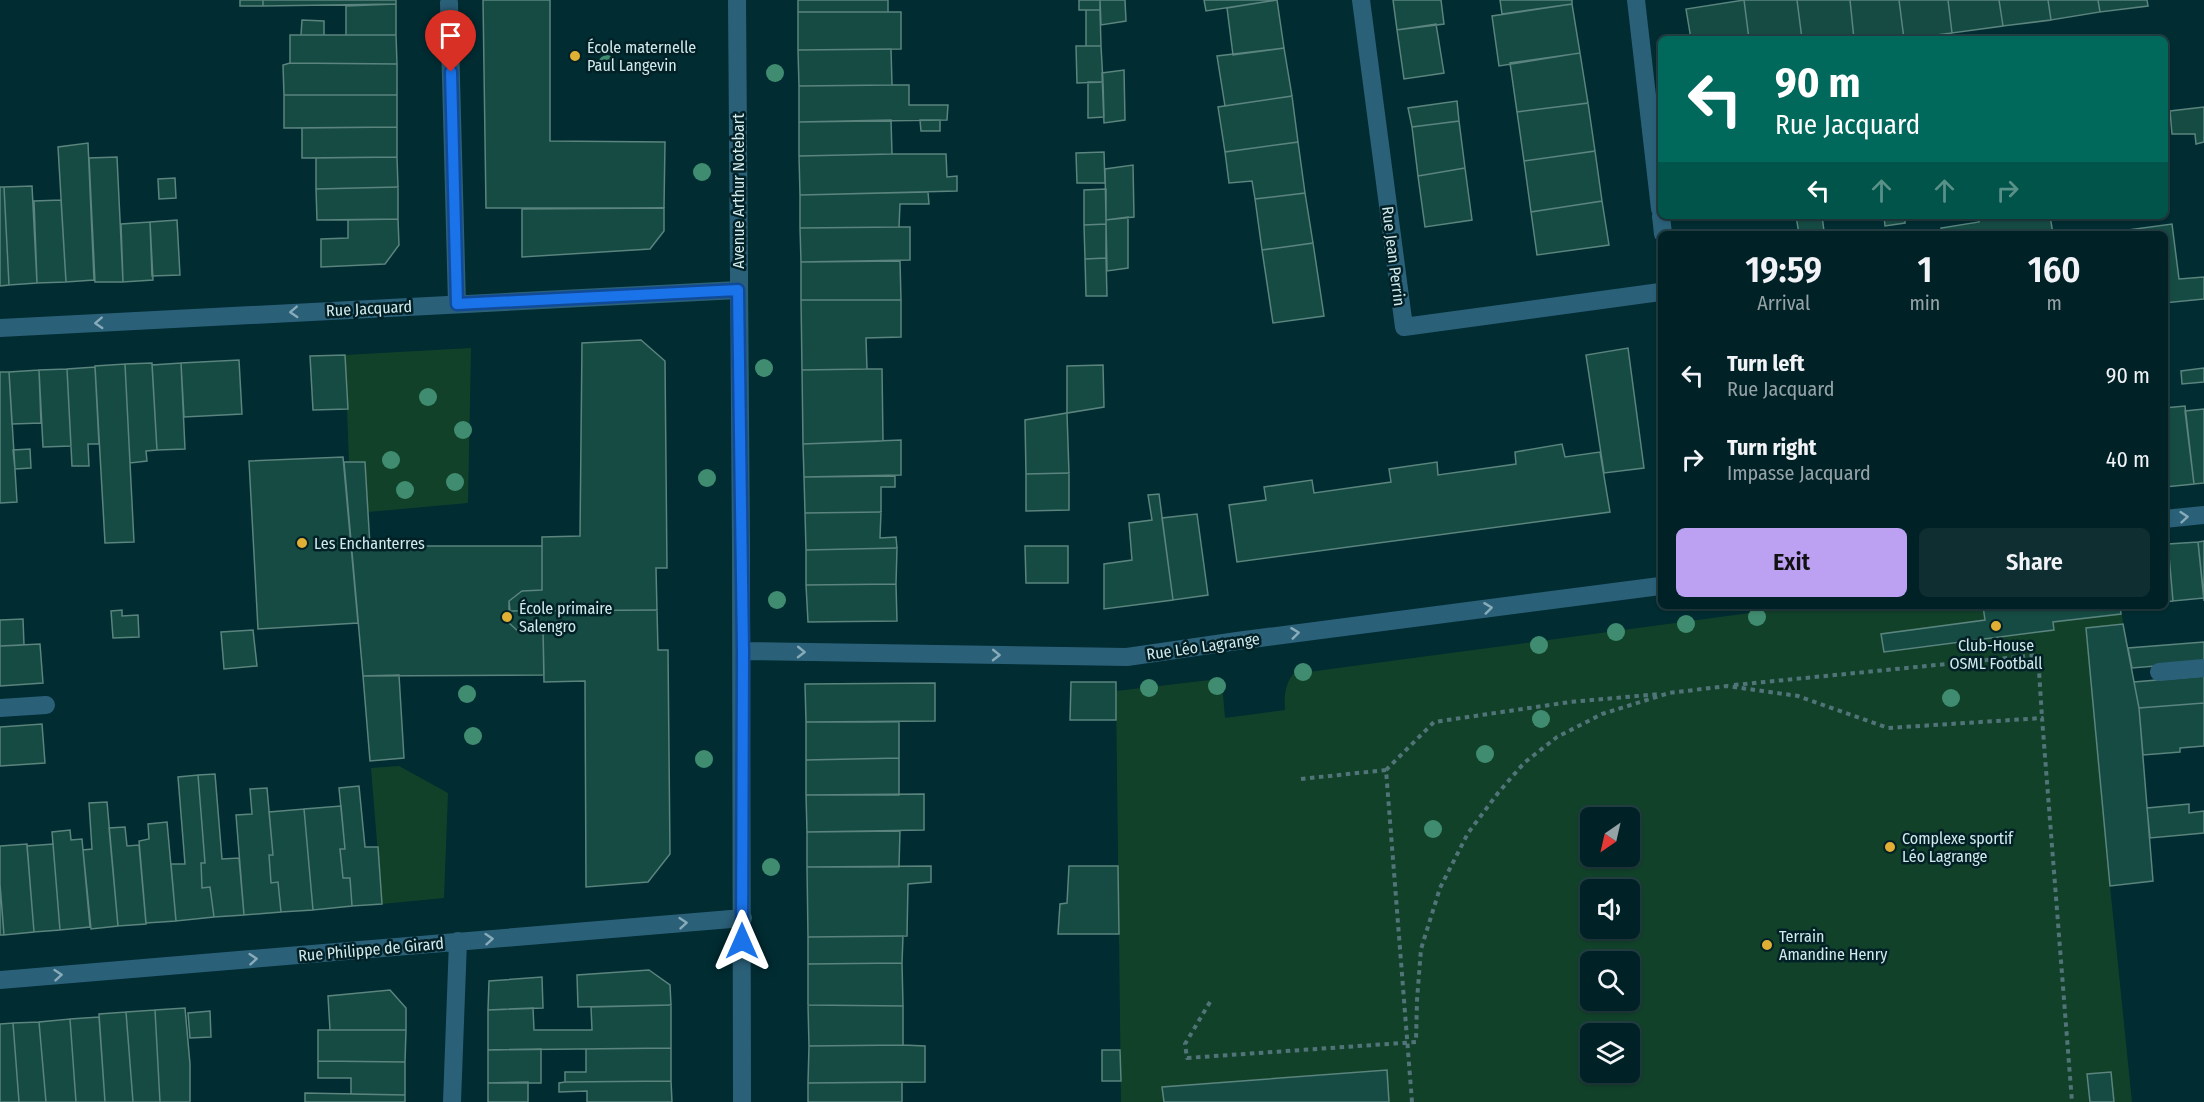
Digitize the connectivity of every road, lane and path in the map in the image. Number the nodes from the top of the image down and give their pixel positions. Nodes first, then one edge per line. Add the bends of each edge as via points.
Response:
1 (737, 0) edge
2 (1361, 0) edge
3 (1636, 0) edge
4 (449, 3) dead end
5 (1658, 192) edge
6 (738, 290) junction
7 (1658, 292) edge
8 (457, 304) junction
9 (0, 328) edge
10 (2204, 515) edge
11 (2168, 519) edge
12 (1658, 586) edge
13 (743, 651) junction
14 (2204, 668) edge
15 (2159, 672) dead end
16 (1727, 686) junction
17 (1669, 693) junction
18 (46, 705) dead end
19 (0, 708) edge
20 (2042, 717) junction
21 (1386, 770) junction
22 (1301, 779) dead end
23 (742, 918) junction
24 (458, 941) junction
25 (0, 980) edge
26 (1210, 1002) dead end
27 (1406, 1043) junction
28 (452, 1102) edge
29 (742, 1102) edge
30 (1412, 1102) edge
31 (2072, 1102) edge

1 - 6 street, Avenue Arthur Notebart
2 - 7 street, Rue Jean Perrin via 1404,327
3 - 5 street
4 - 8 street
6 - 8 street, Rue Jacquard
6 - 13 street, Avenue Arthur Notebart
8 -> 9 street, Rue Jacquard
11 -> 10 street
13 -> 12 street, Rue Léo Lagrange via 1127,657
13 - 23 street, Avenue Arthur Notebart
14 - 15 street
16 - 17 path
16 - 20 path via 1798,696 1888,728
16 - 20 path via 2038,655
17 - 21 path via 1570,702 1434,722
17 - 27 path via 1602,714 1557,737 1524,762 1498,793 1468,833 1440,888 1421,949 1416,1042
18 - 19 street
20 - 31 path
21 - 22 path
21 - 27 path
24 -> 23 street, Rue Philippe de Girard
23 - 29 street, Avenue Arthur Notebart
25 -> 24 street, Rue Philippe de Girard
24 - 28 street
26 - 27 path via 1185,1044 1187,1058
27 - 30 path

